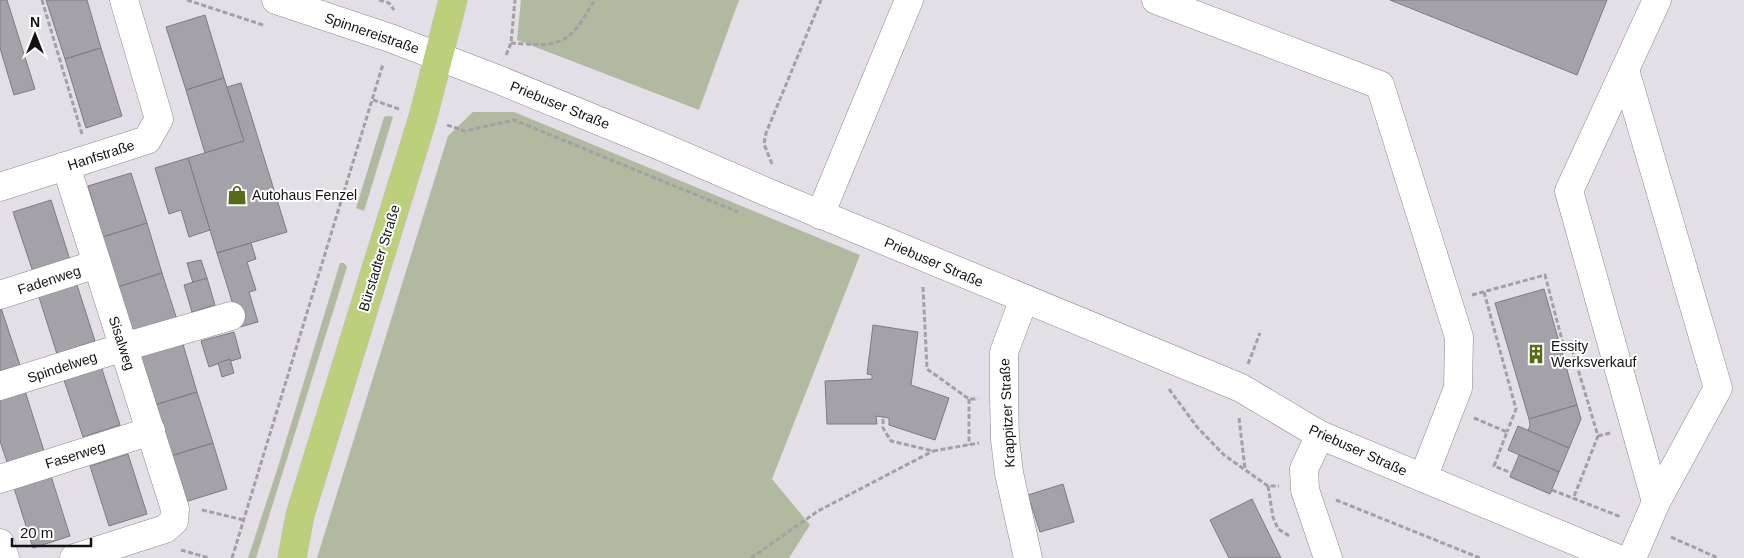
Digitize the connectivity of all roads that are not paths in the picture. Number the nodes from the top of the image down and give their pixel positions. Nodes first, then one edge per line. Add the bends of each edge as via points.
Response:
1 (124, 0) edge
2 (276, 0) edge
3 (453, 0) edge
4 (909, 0) edge
5 (1156, 0) edge
6 (1657, 0) edge
7 (438, 57) junction
8 (1625, 70) junction
9 (78, 162) junction
10 (0, 188) edge
11 (820, 215) junction
12 (97, 264) junction
13 (0, 295) edge
14 (1024, 299) junction
15 (231, 316) dead end
16 (124, 347) junction
17 (0, 386) edge
18 (150, 431) junction
19 (1320, 435) junction
20 (0, 478) edge
21 (1423, 478) junction
22 (1656, 502) junction
23 (300, 515) junction
24 (0, 544) edge
25 (5, 558) edge
26 (74, 558) edge
27 (277, 558) edge
28 (292, 558) edge
29 (1028, 558) edge
30 (1328, 558) edge
31 (1616, 558) edge
32 (1632, 558) edge

1 - 9 street, Hanfstraße via 159,119 147,140
2 - 7 street, Spinnereistraße
3 - 7 main road, Bürstadter Straße
4 - 11 street
5 - 21 street via 1380,85 1459,337 1458,388
6 - 8 street
7 - 11 street, Priebuser Straße via 658,145
7 - 23 main road, Bürstadter Straße via 423,117
8 - 22 street via 1569,191
8 - 22 street via 1718,388
9 - 10 street, Hanfstraße
9 - 12 street, Sisalweg
11 - 14 street, Priebuser Straße
12 - 13 street, Fadenweg
12 - 16 street, Sisalweg
14 - 19 street, Priebuser Straße via 1241,388
14 - 29 street, Krappitzer Straße via 1004,352 1004,399 1009,473
15 - 16 street, Spindelweg
16 - 17 street, Spindelweg
16 - 18 street, Sisalweg
18 - 20 street, Faserweg
18 - 26 street, Sisalweg via 174,515 165,529
19 - 21 street, Priebuser Straße
19 - 30 street via 1304,469 1305,490
21 - 31 street, Priebuser Straße
22 - 32 street
23 - 27 main road, Bürstadter Straße
23 - 28 main road, Bürstadter Straße
24 - 25 street

